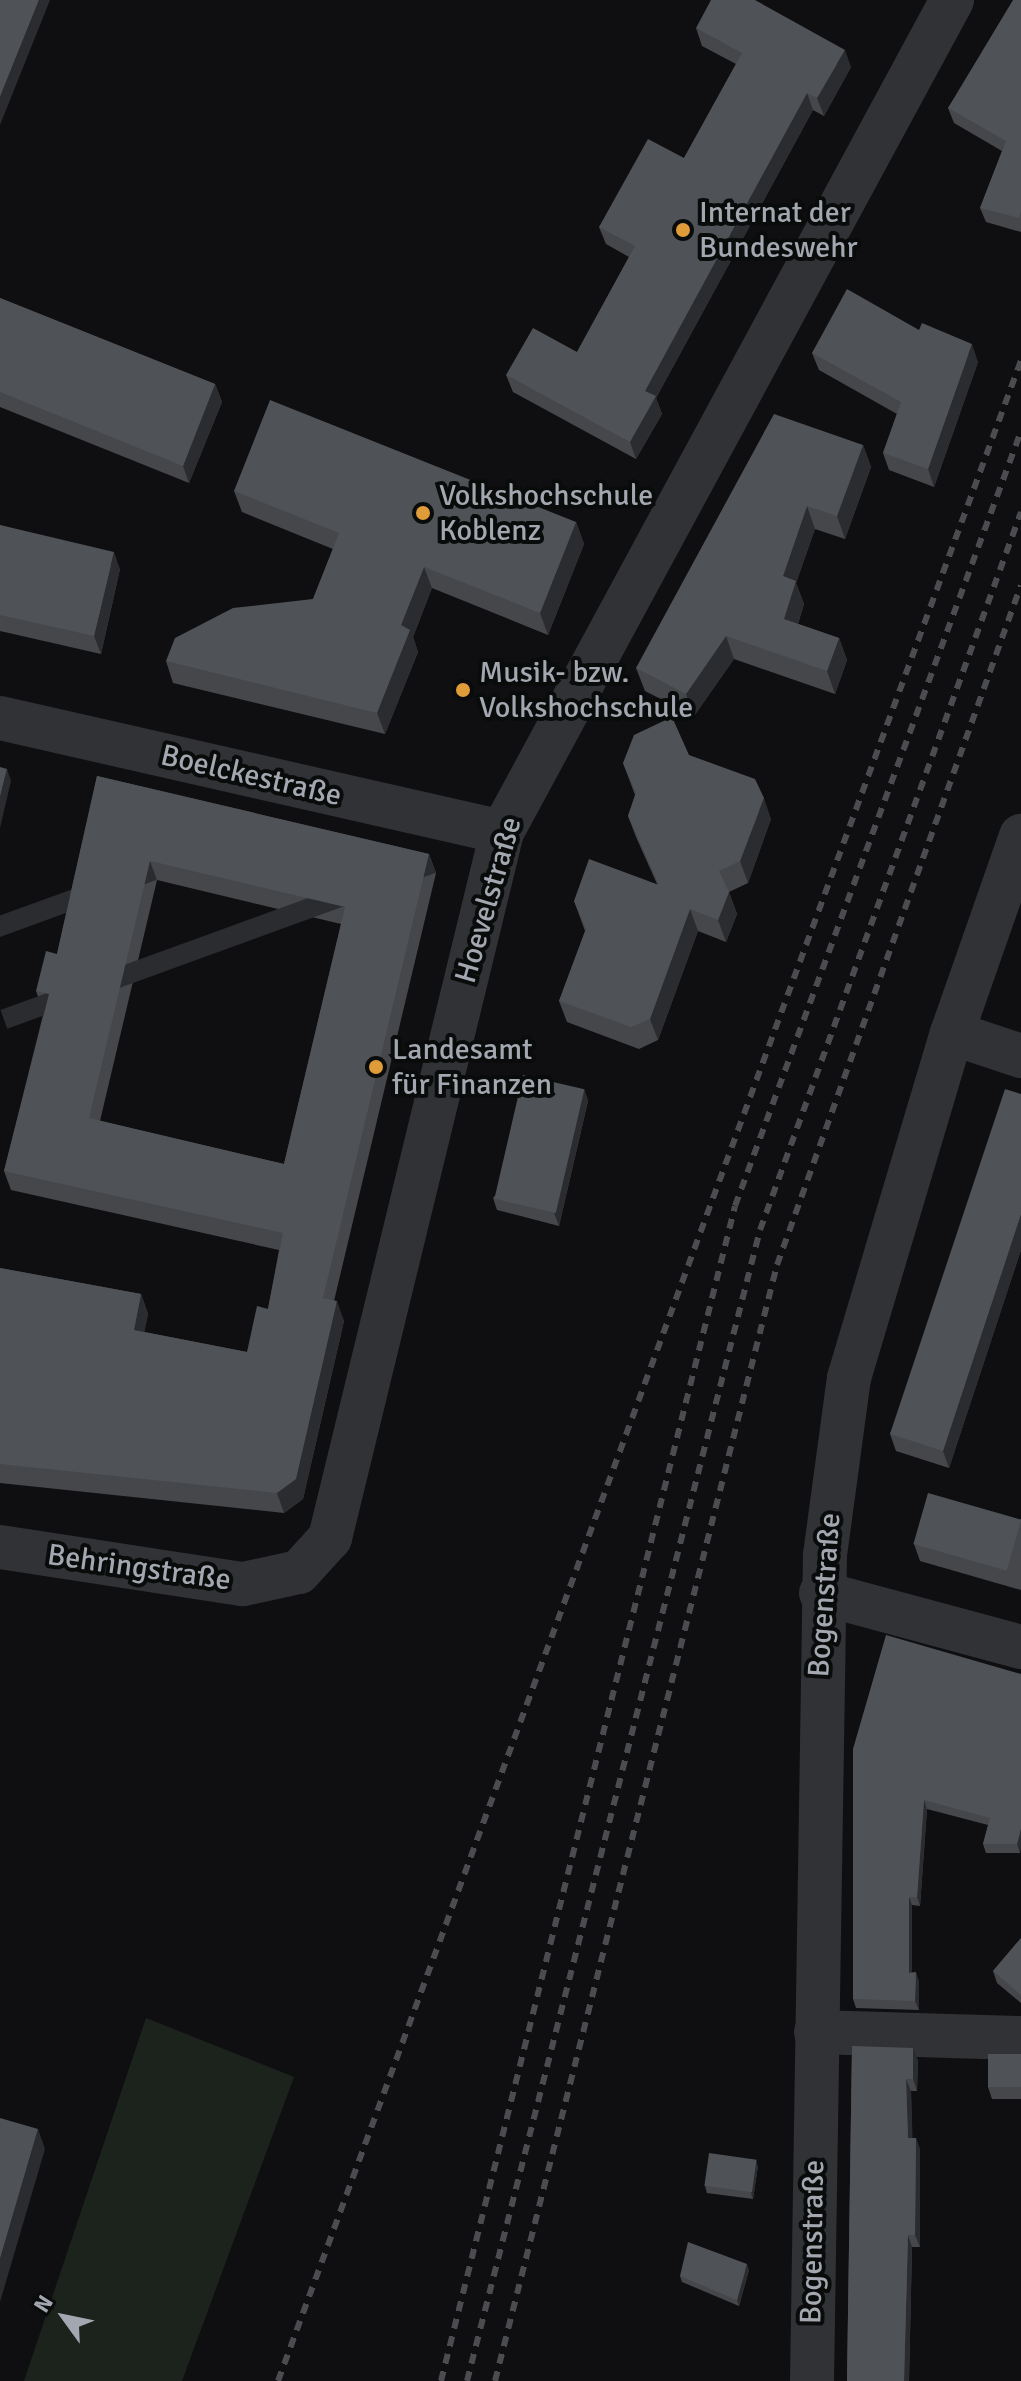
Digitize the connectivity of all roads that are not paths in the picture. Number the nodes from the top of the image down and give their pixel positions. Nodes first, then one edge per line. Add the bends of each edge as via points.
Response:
1 (952, 0) edge
2 (0, 718) edge
3 (502, 832) junction
4 (1021, 836) edge
5 (952, 1033) junction
6 (1021, 1056) edge
7 (0, 1547) edge
8 (279, 1581) joint
9 (821, 1593) junction
10 (1021, 1647) edge
11 (816, 2032) junction
12 (1021, 2038) edge
13 (812, 2381) edge

1 - 3 street, Hoevelstraße
2 - 3 street, Boelckestraße
3 - 8 street, Hoevelstraße via 344,1498 314,1562
4 - 5 street, Bogenstraße
5 - 6 street
5 - 9 street, Bogenstraße via 849,1378
7 - 8 street, Behringstraße via 203,1581
9 - 10 street
9 - 11 street, Bogenstraße
11 - 12 street
11 - 13 street, Bogenstraße

